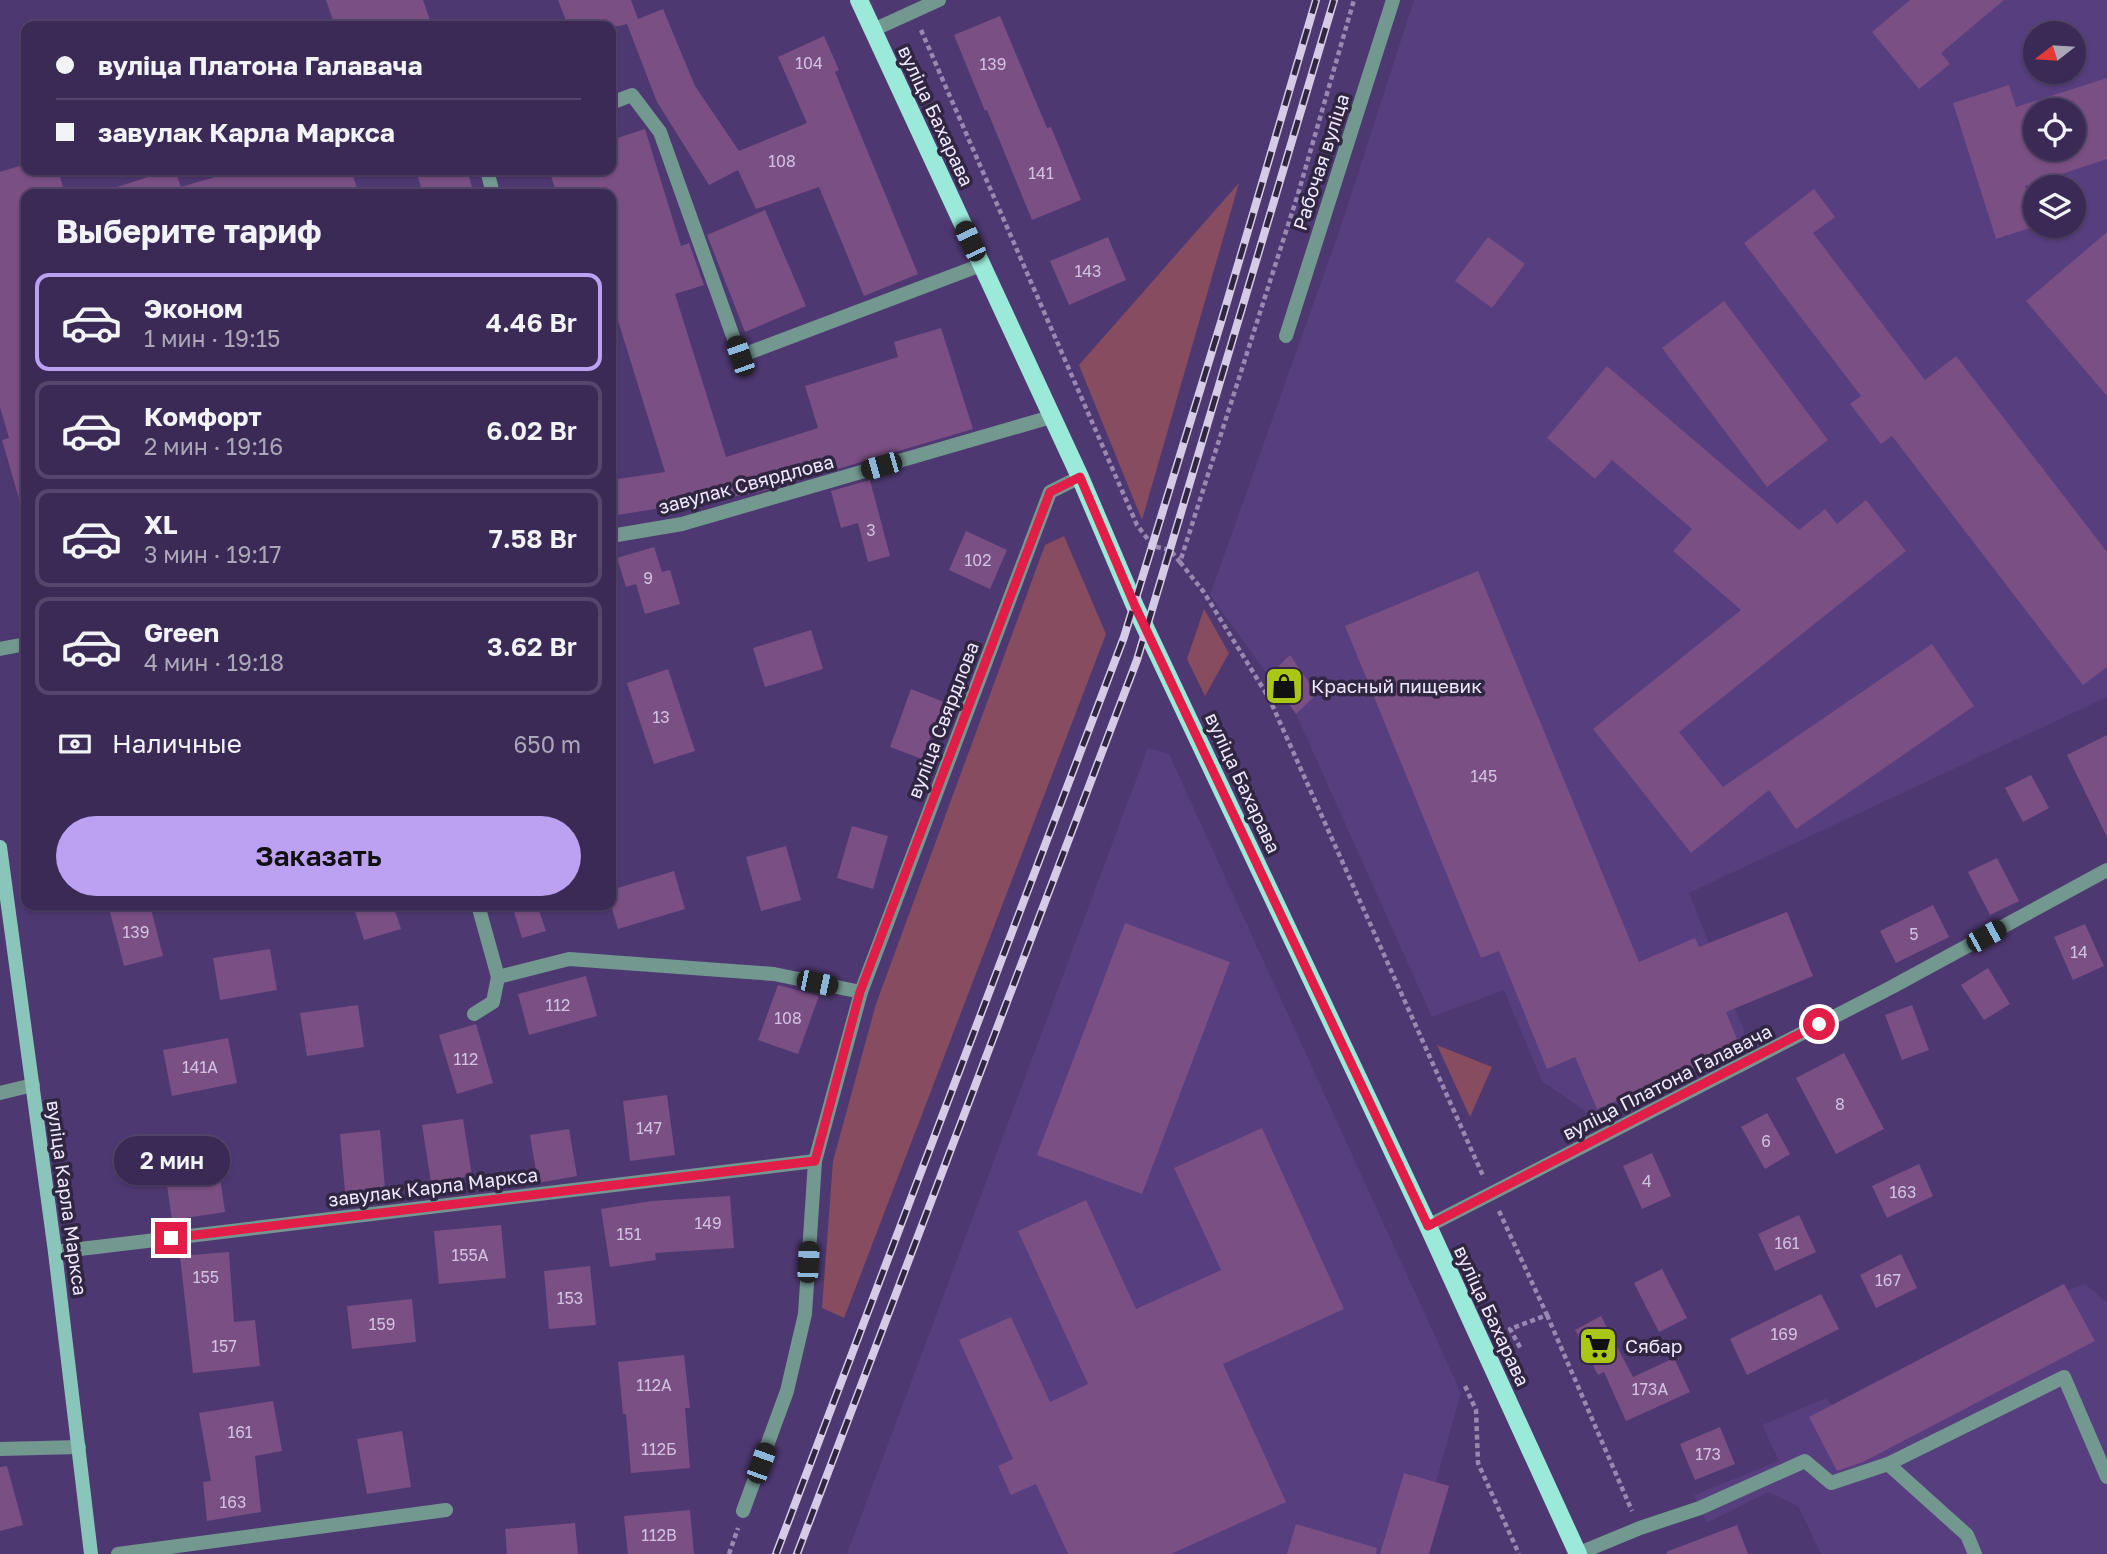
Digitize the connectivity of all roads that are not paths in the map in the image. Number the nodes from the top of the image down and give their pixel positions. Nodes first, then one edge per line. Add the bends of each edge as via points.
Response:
1 (859, 0) edge
2 (939, 0) edge
3 (1393, 0) edge
4 (873, 30) junction
5 (616, 101) edge
6 (981, 265) junction
7 (1286, 335) dead end
8 (1051, 417) junction
9 (1080, 477) junction
10 (616, 535) edge
11 (21, 645) edge
12 (0, 649) edge
13 (0, 847) edge
14 (2107, 870) edge
15 (479, 910) edge
16 (498, 977) junction
17 (860, 992) junction
18 (474, 1014) dead end
19 (33, 1085) junction
20 (0, 1093) edge
21 (815, 1161) junction
22 (1428, 1226) junction
23 (55, 1252) junction
24 (79, 1447) junction
25 (0, 1449) edge
26 (1888, 1464) junction
27 (2107, 1477) edge
28 (446, 1510) dead end
29 (743, 1511) dead end
30 (91, 1554) edge
31 (118, 1554) edge
32 (1577, 1554) edge
33 (1975, 1554) edge

1 - 4 main road, вуліца Бахарава
2 - 4 street, вуліца Бахарава
3 - 7 street, Рабочая вуліца
4 - 6 main road, вуліца Бахарава
5 - 6 street via 632,95 660,132 740,356
6 - 8 main road, вуліца Бахарава
8 - 9 main road, вуліца Бахарава
8 - 10 street, завулак Свярдлова via 682,524
9 - 17 street, вуліца Свярдлова via 1050,492
9 - 22 main road, вуліца Бахарава via 1135,606
11 - 12 street
13 - 19 main road, вуліца Карла Маркса
14 - 22 street, вуліца Платона Галавача via 1890,988
15 - 16 street
16 - 17 street via 569,959 774,974
16 - 18 street via 494,1002
17 - 21 street, вуліца Свярдлова
19 - 20 street
19 - 23 main road, вуліца Карла Маркса
21 - 23 street, завулак Карла Маркса
21 - 29 street, вуліца Свярдлова via 805,1314 787,1391
22 - 32 main road, вуліца Бахарава
23 - 24 main road, вуліца Карла Маркса
24 - 25 street
24 - 30 main road, вуліца Карла Маркса
26 - 27 street via 2064,1377
26 - 32 street via 1831,1483 1805,1461 1700,1508
26 - 33 street via 1967,1535
28 - 31 street

